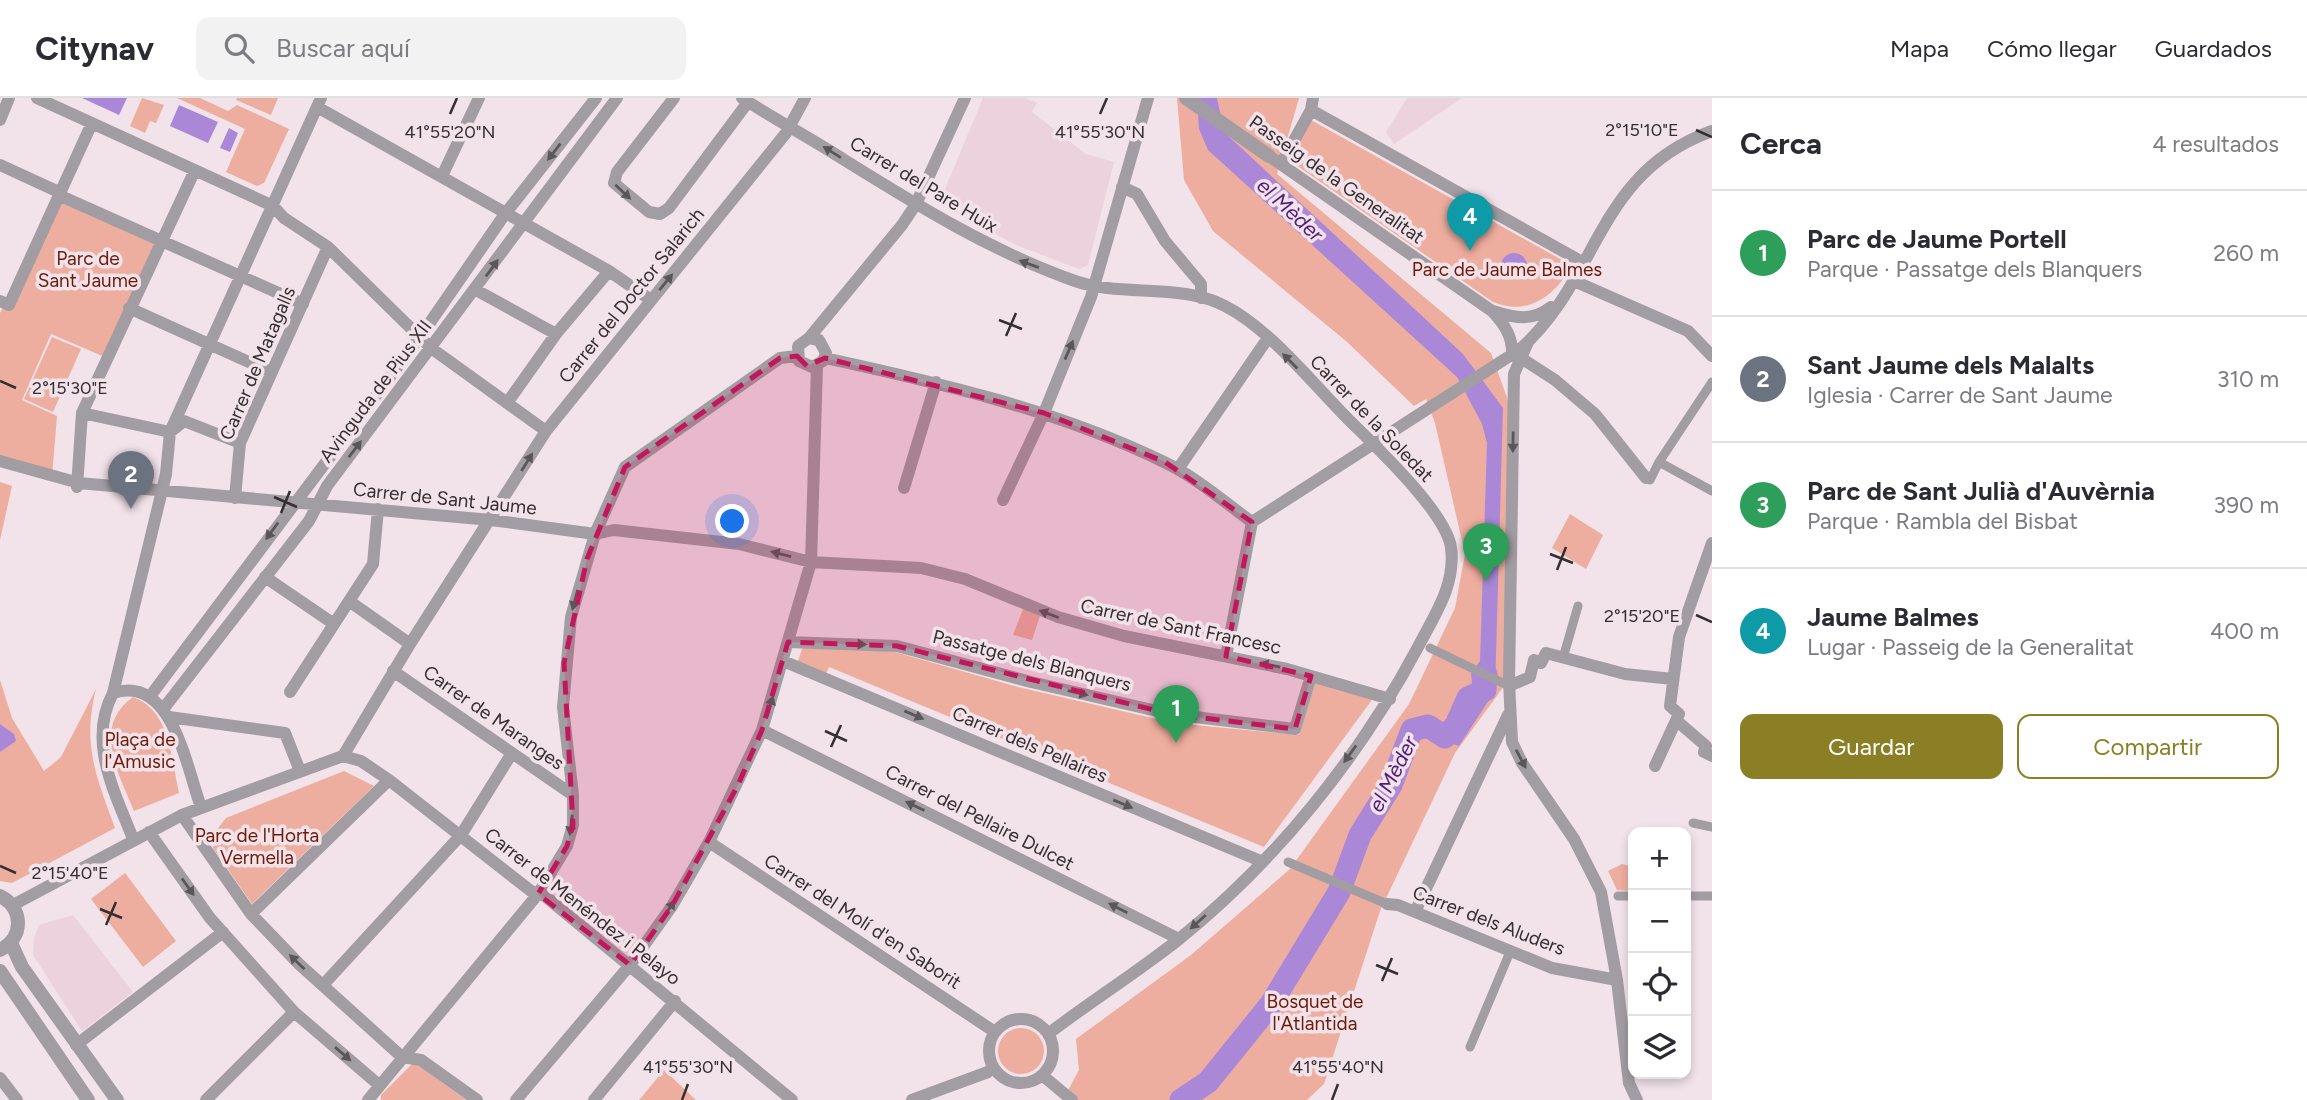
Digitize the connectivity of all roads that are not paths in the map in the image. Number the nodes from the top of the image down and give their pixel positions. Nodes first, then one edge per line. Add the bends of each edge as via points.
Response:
1 (9, 98) edge
2 (37, 98) edge
3 (479, 98) edge
4 (596, 98) edge
5 (617, 98) edge
6 (674, 98) edge
7 (805, 98) edge
8 (965, 98) edge
9 (1148, 98) edge
10 (1186, 98) edge
11 (745, 100) edge
12 (319, 103) edge
13 (1312, 104) edge
14 (0, 120) edge
15 (92, 123) junction
16 (791, 126) junction
17 (1712, 131) edge
18 (1275, 160) junction
19 (0, 165) edge
20 (195, 170) junction
21 (442, 176) junction
22 (1122, 187) junction
23 (61, 193) junction
24 (916, 204) junction
25 (273, 206) junction
26 (505, 214) junction
27 (524, 225) junction
28 (164, 240) junction
29 (328, 247) junction
30 (1584, 263) junction
31 (609, 271) junction
32 (241, 275) junction
33 (1574, 281) junction
34 (1094, 285) junction
35 (476, 290) junction
36 (1202, 298) junction
37 (1562, 299) junction
38 (651, 300) junction
39 (5, 303) edge
40 (303, 304) junction
41 (129, 308) junction
42 (1492, 311) junction
43 (556, 334) junction
44 (420, 337) junction
45 (809, 338) junction
46 (1268, 338) junction
47 (209, 344) junction
48 (431, 348) junction
49 (797, 356) junction
50 (1712, 356) edge
51 (1512, 358) junction
52 (821, 362) junction
53 (271, 372) junction
54 (936, 382) junction
55 (1712, 382) edge
56 (507, 403) junction
57 (82, 413) junction
58 (1044, 413) junction
59 (546, 431) junction
60 (170, 432) junction
61 (240, 443) junction
62 (1372, 444) junction
63 (0, 461) edge
64 (1659, 462) junction
65 (1178, 469) junction
66 (1646, 478) joint
67 (78, 485) junction
68 (904, 488) dead end
69 (159, 490) junction
70 (1712, 491) edge
71 (235, 498) junction
72 (1003, 500) dead end
73 (292, 503) junction
74 (315, 505) junction
75 (378, 509) junction
76 (491, 520) junction
77 (1252, 522) junction
78 (595, 534) junction
79 (1712, 543) edge
80 (1709, 558) edge
81 (811, 562) junction
82 (265, 577) junction
83 (349, 601) junction
84 (1578, 606) dead end
85 (334, 624) junction
86 (788, 642) junction
87 (410, 644) junction
88 (1430, 649) dead end
89 (1226, 656) junction
90 (1563, 658) junction
91 (783, 661) junction
92 (393, 671) junction
93 (1311, 676) junction
94 (1673, 680) junction
95 (1509, 689) junction
96 (290, 692) dead end
97 (113, 693) junction
98 (151, 695) junction
99 (1390, 699) junction
100 (1510, 712) junction
101 (167, 713) junction
102 (1677, 721) junction
103 (762, 730) junction
104 (512, 753) junction
105 (342, 756) junction
106 (1712, 756) edge
107 (1655, 766) dead end
108 (299, 771) junction
109 (389, 780) junction
110 (573, 795) junction
111 (201, 807) junction
112 (182, 815) junction
113 (1693, 822) dead end
114 (1712, 827) edge
115 (149, 831) junction
116 (461, 835) junction
117 (133, 839) junction
118 (709, 842) junction
119 (1263, 862) junction
120 (1288, 862) dead end
121 (538, 894) junction
122 (0, 896) edge
123 (1618, 896) dead end
124 (1628, 896) edge
125 (1691, 896) edge
126 (1712, 896) edge
127 (1387, 904) joint
128 (13, 905) junction
129 (1415, 912) junction
130 (251, 915) junction
131 (223, 932) junction
132 (1179, 939) junction
133 (5, 946) edge
134 (1510, 951) junction
135 (630, 965) junction
136 (0, 971) edge
137 (1617, 981) junction
138 (323, 985) junction
139 (675, 1002) junction
140 (294, 1012) junction
141 (995, 1032) junction
142 (1048, 1034) junction
143 (76, 1045) junction
144 (1470, 1047) dead end
145 (402, 1057) junction
146 (993, 1066) junction
147 (1042, 1074) junction
148 (0, 1078) edge
149 (374, 1095) edge
150 (777, 1095) edge
151 (17, 1100) edge
152 (88, 1100) edge
153 (117, 1100) edge
154 (206, 1100) edge
155 (477, 1100) edge
156 (516, 1100) edge
157 (594, 1100) edge
158 (792, 1100) edge
159 (912, 1100) edge
160 (1072, 1100) edge
161 (1637, 1100) edge

1 - 14 street
2 - 15 street
3 - 21 street
4 -> 26 street, Avinguda de Pius XII
5 - 27 street, Avinguda de Pius XII
6 -> 11 street via 617,172 614,183 649,212 660,214 669,208
7 - 16 street, Carrer del Doctor Salarich
8 - 24 street
9 - 22 street
10 - 18 street, Passeig de la Generalitat
11 - 16 street, Carrer del Pare Huix
12 - 21 street
12 - 25 street
13 - 18 street
13 - 30 street
15 - 20 street
15 - 23 street
24 -> 16 street, Carrer del Pare Huix
38 -> 16 street, Carrer del Doctor Salarich
17 - 30 street via 1677,145 1644,170 1623,193
18 - 42 street, Passeig de la Generalitat
19 - 23 street
20 - 25 street
20 - 28 street
21 - 26 street
22 - 34 street
22 - 36 street via 1137,194 1165,241 1201,284
23 - 28 street
23 - 39 street
34 -> 24 street, Carrer del Pare Huix via 1012,258
24 - 45 street
25 - 29 street
25 - 32 street
26 - 27 street
26 - 44 street, Avinguda de Pius XII
27 - 31 street
35 -> 27 street, Avinguda de Pius XII
28 - 32 street
28 - 41 street
29 - 40 street, Carrer de Matagalls
29 - 44 street
30 - 33 street
31 - 38 street
31 - 43 street
32 - 40 street
32 - 47 street
33 - 37 street
33 - 50 street via 1688,331
34 - 36 street, Carrer de la Soledat
58 -> 34 street
35 - 43 street
35 - 48 street, Avinguda de Pius XII
36 - 46 street, Carrer de la Soledat via 1225,306
37 - 42 street via 1541,315 1525,318
37 - 51 street
38 - 59 street, Carrer del Doctor Salarich
40 - 53 street, Carrer de Matagalls
41 - 47 street
41 - 57 street
42 - 51 street, Passeig de la Generalitat via 1508,332
43 - 56 street
44 - 48 street
44 - 73 street, Avinguda de Pius XII
45 - 49 street via 798,346
45 - 52 street via 822,344
62 -> 46 street, Carrer de la Soledat
46 - 65 street
47 - 53 street
47 - 60 street
48 - 56 street
74 -> 48 street, Avinguda de Pius XII
49 - 52 street via 803,364
49 - 78 street via 780,358 625,467
51 - 62 street
51 - 66 street via 1555,380 1595,414
51 -> 95 street
52 - 54 street
52 - 81 street
53 - 61 street, Carrer de Matagalls
54 - 58 street
54 - 68 street
55 - 64 street
56 - 59 street
57 - 60 street
57 - 67 street
58 - 65 street
58 - 72 street
76 -> 59 street, Carrer del Doctor Salarich
60 - 61 street via 184,421
60 - 69 street via 166,474
61 - 71 street, Carrer de Matagalls
62 - 77 street
62 - 99 street, Carrer de la Soledat via 1439,517 1451,545 1452,571 1445,596
63 - 67 street, Carrer de Sant Jaume
64 - 66 street via 1650,480
64 - 70 street
65 - 77 street
67 - 69 street, Carrer de Sant Jaume
69 - 71 street, Carrer de Sant Jaume
69 - 97 street
71 - 73 street, Carrer de Sant Jaume
73 - 74 street, Carrer de Sant Jaume
73 -> 98 street, Avinguda de Pius XII
74 - 75 street, Carrer de Sant Jaume
74 - 82 street, Avinguda de Pius XII via 309,521
75 - 76 street, Carrer de Sant Jaume
75 - 83 street via 373,564
76 - 78 street, Carrer de Sant Jaume
76 - 87 street, Carrer del Doctor Salarich
77 - 89 street
81 -> 78 street, Carrer de Sant Francesc via 739,544 614,530
78 -> 110 street via 571,617 564,663 562,707
79 - 80 street
80 - 94 street via 1679,637
81 - 86 street
89 -> 81 street, Carrer de Sant Francesc via 1124,636 1058,617 965,579 921,568
82 - 85 street
82 - 101 street, Avinguda de Pius XII
83 - 85 street
83 - 87 street
84 - 90 street
85 - 96 street
86 - 91 street
86 -> 93 street, Passatge dels Blanquers via 897,646 1170,714 1295,729
87 - 92 street, Carrer del Doctor Salarich
88 - 95 street
93 -> 89 street, Carrer de Sant Francesc
90 - 94 street via 1625,674
90 - 95 street via 1546,653 1541,663 1534,660 1530,677
103 -> 91 street
91 -> 119 street, Carrer dels Pellaires
92 - 104 street, Carrer de Maranges
92 - 105 street, Carrer del Doctor Salarich
93 - 99 street, Carrer de Sant Francesc
94 - 102 street via 1670,706 1679,714
95 - 100 street
97 - 98 street via 137,689
97 - 117 street via 104,711 101,743
98 - 101 street
99 -> 119 street, Carrer de la Soledat via 1320,797
100 - 129 street
100 -> 137 street via 1513,742 1522,763 1574,839 1601,892
101 - 108 street via 285,733
101 - 111 street
102 - 106 street
102 - 107 street
103 - 118 street
132 -> 103 street, Carrer del Pellaire Dulcet
104 - 110 street, Carrer de Maranges
104 - 116 street
105 - 108 street
105 - 109 street, Carrer de Menéndez i Pelayo via 361,761
108 - 111 street
109 - 116 street, Carrer de Menéndez i Pelayo
109 - 130 street
110 -> 121 street via 573,825 567,846
111 - 112 street
112 - 115 street
112 - 130 street
113 - 114 street
115 - 117 street
115 -> 131 street
116 - 121 street, Carrer de Menéndez i Pelayo
116 - 138 street
117 - 128 street
135 -> 118 street
118 - 141 street, Carrer del Molí d'en Saborit
119 -> 132 street, Carrer de la Soledat
120 - 127 street
121 - 135 street, Carrer de Menéndez i Pelayo
121 - 145 street
122 - 128 street
123 - 124 street
125 - 126 street
127 - 129 street, Carrer dels Aluders
128 - 133 street via 19,925
129 - 134 street, Carrer dels Aluders
138 -> 130 street
131 - 140 street
131 - 143 street
132 - 142 street, Carrer de la Soledat
133 - 143 street
134 - 137 street, Carrer dels Aluders via 1552,968
134 - 144 street
135 - 139 street, Carrer de Menéndez i Pelayo
135 - 156 street
136 - 152 street
137 - 161 street via 1629,1083
138 - 145 street
139 - 150 street, Carrer de Menéndez i Pelayo
139 - 157 street
140 -> 149 street
140 - 154 street
141 - 142 street via 1019,1019 1037,1023
141 - 146 street via 989,1049
142 - 147 street via 1052,1060
143 - 153 street
145 - 149 street
145 - 155 street via 421,1060
146 - 147 street via 1016,1082
146 - 159 street via 988,1072
147 - 160 street
148 - 151 street
150 - 158 street, Carrer de Menéndez i Pelayo

